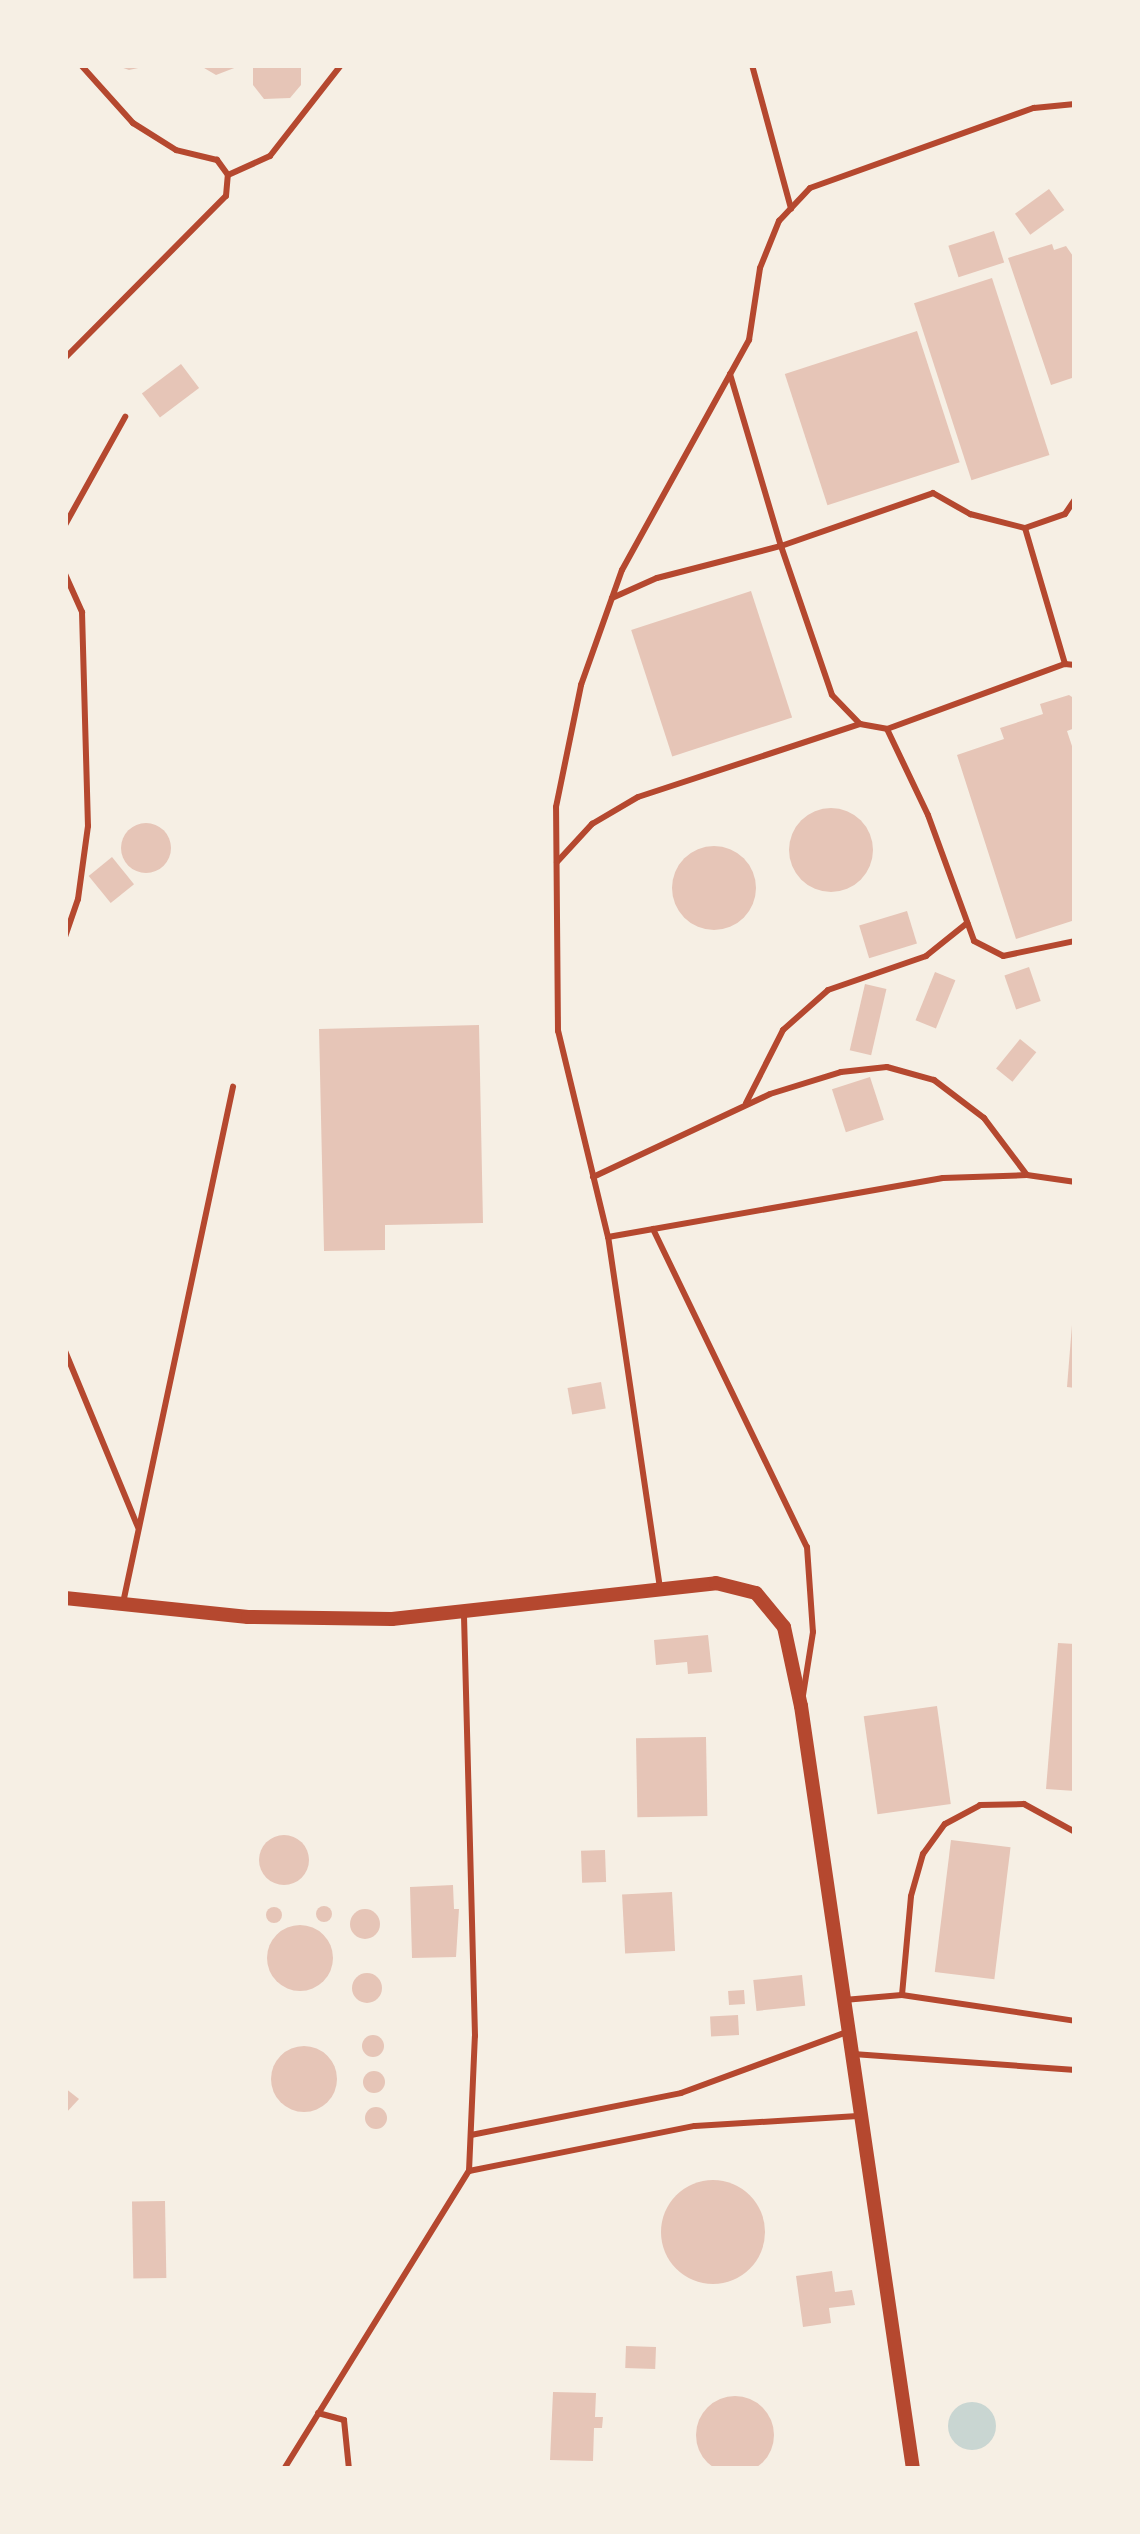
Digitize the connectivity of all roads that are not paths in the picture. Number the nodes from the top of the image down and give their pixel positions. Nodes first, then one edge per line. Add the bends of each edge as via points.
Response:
1 (81, 65) edge
2 (341, 65) edge
3 (752, 65) edge
4 (1075, 104) edge
5 (228, 174) junction
6 (791, 209) junction
7 (65, 358) edge
8 (730, 373) junction
9 (125, 418) dead end
10 (1075, 499) edge
11 (65, 526) edge
12 (1025, 528) junction
13 (780, 546) junction
14 (65, 574) edge
15 (612, 598) junction
16 (1065, 664) junction
17 (1075, 665) edge
18 (860, 724) junction
19 (887, 728) junction
20 (556, 862) junction
21 (966, 923) junction
22 (65, 937) edge
23 (1075, 940) edge
24 (233, 1087) dead end
25 (745, 1105) junction
26 (1027, 1175) junction
27 (593, 1177) junction
28 (1075, 1182) edge
29 (653, 1229) junction
30 (608, 1236) junction
31 (65, 1350) edge
32 (139, 1528) junction
33 (660, 1590) junction
34 (65, 1598) edge
35 (122, 1604) junction
36 (464, 1611) junction
37 (801, 1706) junction
38 (1075, 1832) edge
39 (902, 1995) junction
40 (843, 2000) junction
41 (1075, 2020) edge
42 (848, 2031) junction
43 (852, 2054) junction
44 (1075, 2070) edge
45 (861, 2116) junction
46 (471, 2134) junction
47 (469, 2171) junction
48 (318, 2413) junction
49 (284, 2469) edge
50 (349, 2469) edge
51 (913, 2469) edge

1 - 5 lane via 133,123 176,150 217,160
2 - 5 lane via 270,156
3 - 6 lane
4 - 6 lane via 1034,108 810,188
5 - 7 lane via 226,196
6 - 8 lane via 760,268 749,340
8 - 13 lane
8 - 15 lane
9 - 11 lane via 74,499
10 - 12 lane via 1065,514
12 - 13 lane via 970,514 933,493
12 - 16 lane
13 - 15 lane via 657,578
13 - 18 lane via 832,695
14 - 22 lane via 82,612 88,826 78,899
15 - 20 lane via 581,686 556,807
16 - 17 lane
16 - 19 lane
18 - 19 lane
18 - 20 lane via 638,797 592,824
19 - 21 lane via 928,814
20 - 27 lane via 558,1031
21 - 23 lane via 974,941 1003,956
21 - 25 lane via 926,956 828,990 784,1030
24 - 32 lane
25 - 26 lane via 841,1072 886,1067 934,1080 984,1118
25 - 27 lane
26 - 28 lane
26 - 29 lane via 944,1178
27 - 30 lane
29 - 30 lane
29 - 37 lane via 807,1547 813,1632
30 - 33 lane
31 - 32 lane
32 - 35 lane
33 - 36 street
33 - 37 street via 716,1583 756,1594 784,1628
34 - 35 street
35 - 36 street via 248,1617 392,1619
36 - 46 lane via 475,2036
37 - 40 street
38 - 39 lane via 1024,1804 980,1805 945,1824 922,1854 911,1896
39 - 40 lane
39 - 41 lane
40 - 42 street
42 - 43 street
42 - 46 lane via 681,2093
43 - 44 lane
43 - 45 street
45 - 47 lane via 695,2126
45 - 51 street
46 - 47 lane
47 - 48 lane
48 - 49 lane
48 - 50 lane via 344,2420

